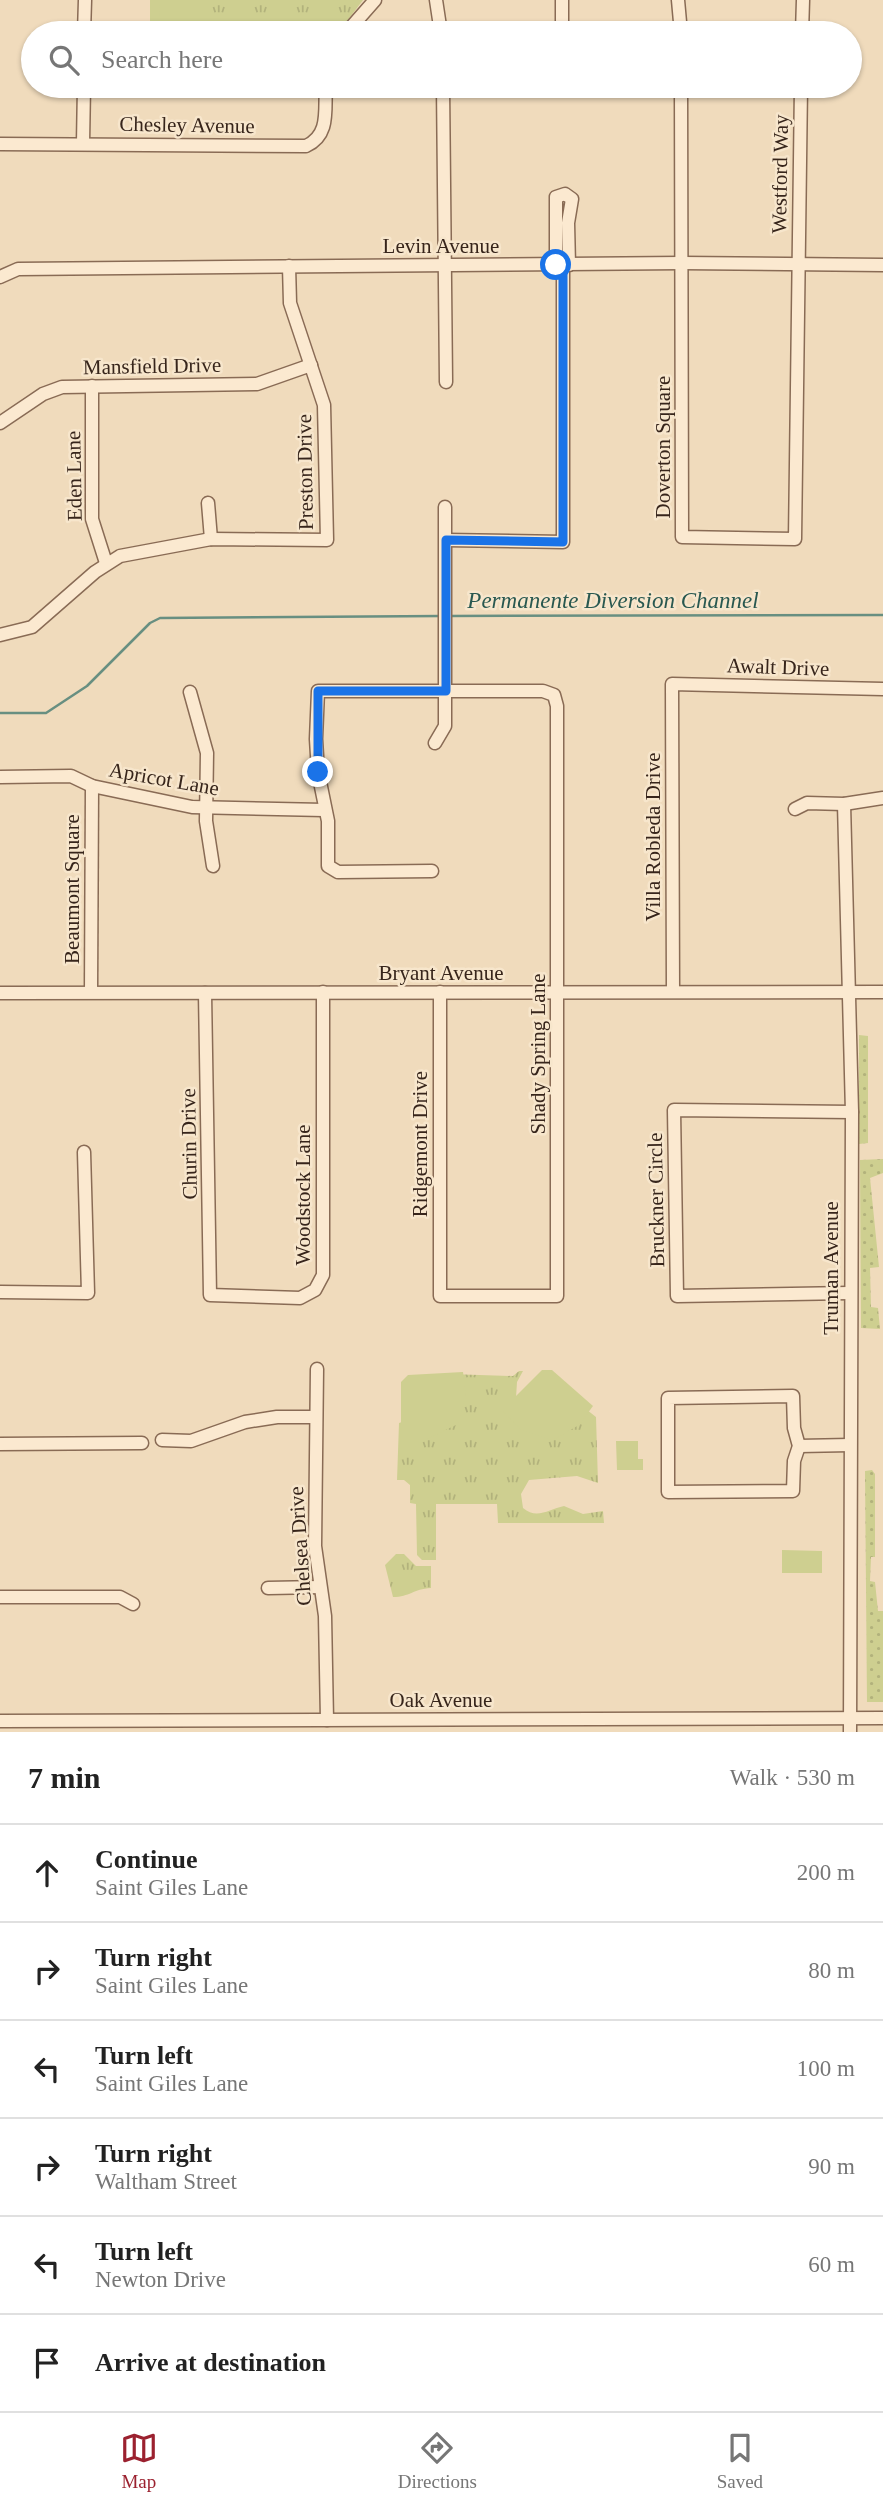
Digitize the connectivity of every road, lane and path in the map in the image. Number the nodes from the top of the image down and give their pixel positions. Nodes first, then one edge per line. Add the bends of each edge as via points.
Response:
1 (85, 0) edge
2 (375, 0) edge
3 (436, 0) edge
4 (562, 0) edge
5 (678, 0) edge
6 (803, 0) edge
7 (84, 21) edge
8 (357, 21) edge
9 (439, 21) edge
10 (562, 21) edge
11 (680, 21) edge
12 (802, 21) edge
13 (84, 98) edge
14 (326, 98) edge
15 (443, 98) edge
16 (681, 98) edge
17 (801, 98) edge
18 (83, 143) junction
19 (0, 144) edge
20 (562, 223) dead end
21 (682, 263) junction
22 (797, 264) junction
23 (446, 265) junction
24 (563, 265) junction
25 (883, 265) edge
26 (289, 266) junction
27 (0, 277) edge
28 (311, 365) junction
29 (446, 382) dead end
30 (92, 386) junction
31 (0, 422) edge
32 (208, 503) dead end
33 (445, 507) dead end
34 (211, 539) junction
35 (446, 540) junction
36 (106, 563) junction
37 (0, 635) edge
38 (672, 684) joint
39 (883, 689) edge
40 (446, 691) junction
41 (190, 692) dead end
42 (435, 743) dead end
43 (0, 777) edge
44 (92, 786) junction
45 (883, 798) edge
46 (844, 804) junction
47 (205, 809) junction
48 (795, 809) dead end
49 (324, 810) junction
50 (213, 866) dead end
51 (432, 871) dead end
52 (673, 990) junction
53 (91, 992) junction
54 (323, 992) junction
55 (440, 992) junction
56 (557, 992) junction
57 (850, 992) junction
58 (883, 992) edge
59 (0, 993) edge
60 (205, 993) junction
61 (852, 1112) junction
62 (84, 1152) dead end
63 (0, 1292) edge
64 (849, 1293) junction
65 (210, 1295) joint
66 (440, 1296) joint
67 (317, 1369) dead end
68 (314, 1417) junction
69 (162, 1440) dead end
70 (142, 1443) dead end
71 (0, 1444) edge
72 (850, 1445) junction
73 (799, 1446) junction
74 (320, 1587) junction
75 (268, 1588) dead end
76 (0, 1597) edge
77 (133, 1604) dead end
78 (849, 1718) junction
79 (883, 1718) edge
80 (327, 1720) junction
81 (0, 1721) edge
82 (226, 1726) edge
83 (424, 1726) edge
84 (850, 1732) edge

1 - 7 street
2 - 8 street
3 - 9 street
4 - 10 street
5 - 11 street
6 - 12 street
13 - 18 street
14 - 18 street, Chesley Avenue via 325,124 319,138 306,145
15 - 23 street
16 - 21 street
17 - 22 street, Westford Way
18 - 19 street, Chesley Avenue
20 - 24 street
21 - 22 street, Levin Avenue
21 - 22 street, Doverton Square via 682,537 783,538 795,538
21 - 24 street, Levin Avenue
22 - 25 street, Levin Avenue
23 - 24 street, Levin Avenue
23 - 26 street, Levin Avenue
23 - 29 street
24 - 35 street via 563,542
26 - 27 street, Levin Avenue via 18,269
26 - 28 street, Preston Drive via 290,303
28 - 30 street, Mansfield Drive via 257,384
28 - 34 street, Preston Drive via 324,405 327,540
30 - 31 street, Mansfield Drive via 62,387 43,394
30 - 36 street, Eden Lane via 92,519
32 - 34 street
33 - 35 street
34 - 36 street, Preston Drive via 120,556
35 - 40 street
36 - 37 street, Preston Drive via 32,627
38 - 39 street, Awalt Drive
38 - 52 street, Villa Robleda Drive
40 - 42 street via 445,726
40 - 49 street via 318,691 316,740
40 - 56 street, Shady Spring Lane via 543,691 554,695 558,706
41 - 47 street via 206,753
43 - 44 street, Apricot Lane via 71,776
44 - 47 street, Apricot Lane
44 - 53 street, Beaumont Square
45 - 46 street
46 - 48 street via 807,803
46 - 57 street, Truman Avenue
47 - 49 street, Apricot Lane
47 - 50 street
49 - 51 street via 328,821 326,859 331,870
52 - 56 street, Bryant Avenue
52 - 57 street, Bryant Avenue
53 - 59 street, Bryant Avenue
53 - 60 street, Bryant Avenue
54 - 55 street, Bryant Avenue
54 - 60 street, Bryant Avenue
54 - 65 street, Woodstock Lane via 323,1275 315,1290 300,1298
55 - 56 street, Bryant Avenue
55 - 66 street, Ridgemont Drive
56 - 66 street, Shady Spring Lane via 557,1296
57 - 58 street, Bryant Avenue
57 - 61 street, Truman Avenue
60 - 65 street, Churin Drive
61 - 64 street, Truman Avenue
61 - 64 street, Bruckner Circle via 674,1110 677,1296
62 - 63 street via 88,1293
64 - 72 street, Truman Avenue
67 - 68 street, Chelsea Drive
68 - 69 street via 277,1417 245,1422 191,1441
68 - 74 street, Chelsea Drive via 315,1546
70 - 71 street
72 - 73 street
72 - 78 street, Truman Avenue
73 - 73 street via 793,1491 668,1492 668,1398 793,1395
74 - 75 street
74 - 80 street, Chelsea Drive
76 - 77 street via 120,1597
78 - 79 street, Oak Avenue
78 - 83 street, Oak Avenue
78 - 84 street, Truman Avenue
80 - 82 street, Oak Avenue
80 - 83 street, Oak Avenue
81 - 82 street, Oak Avenue

